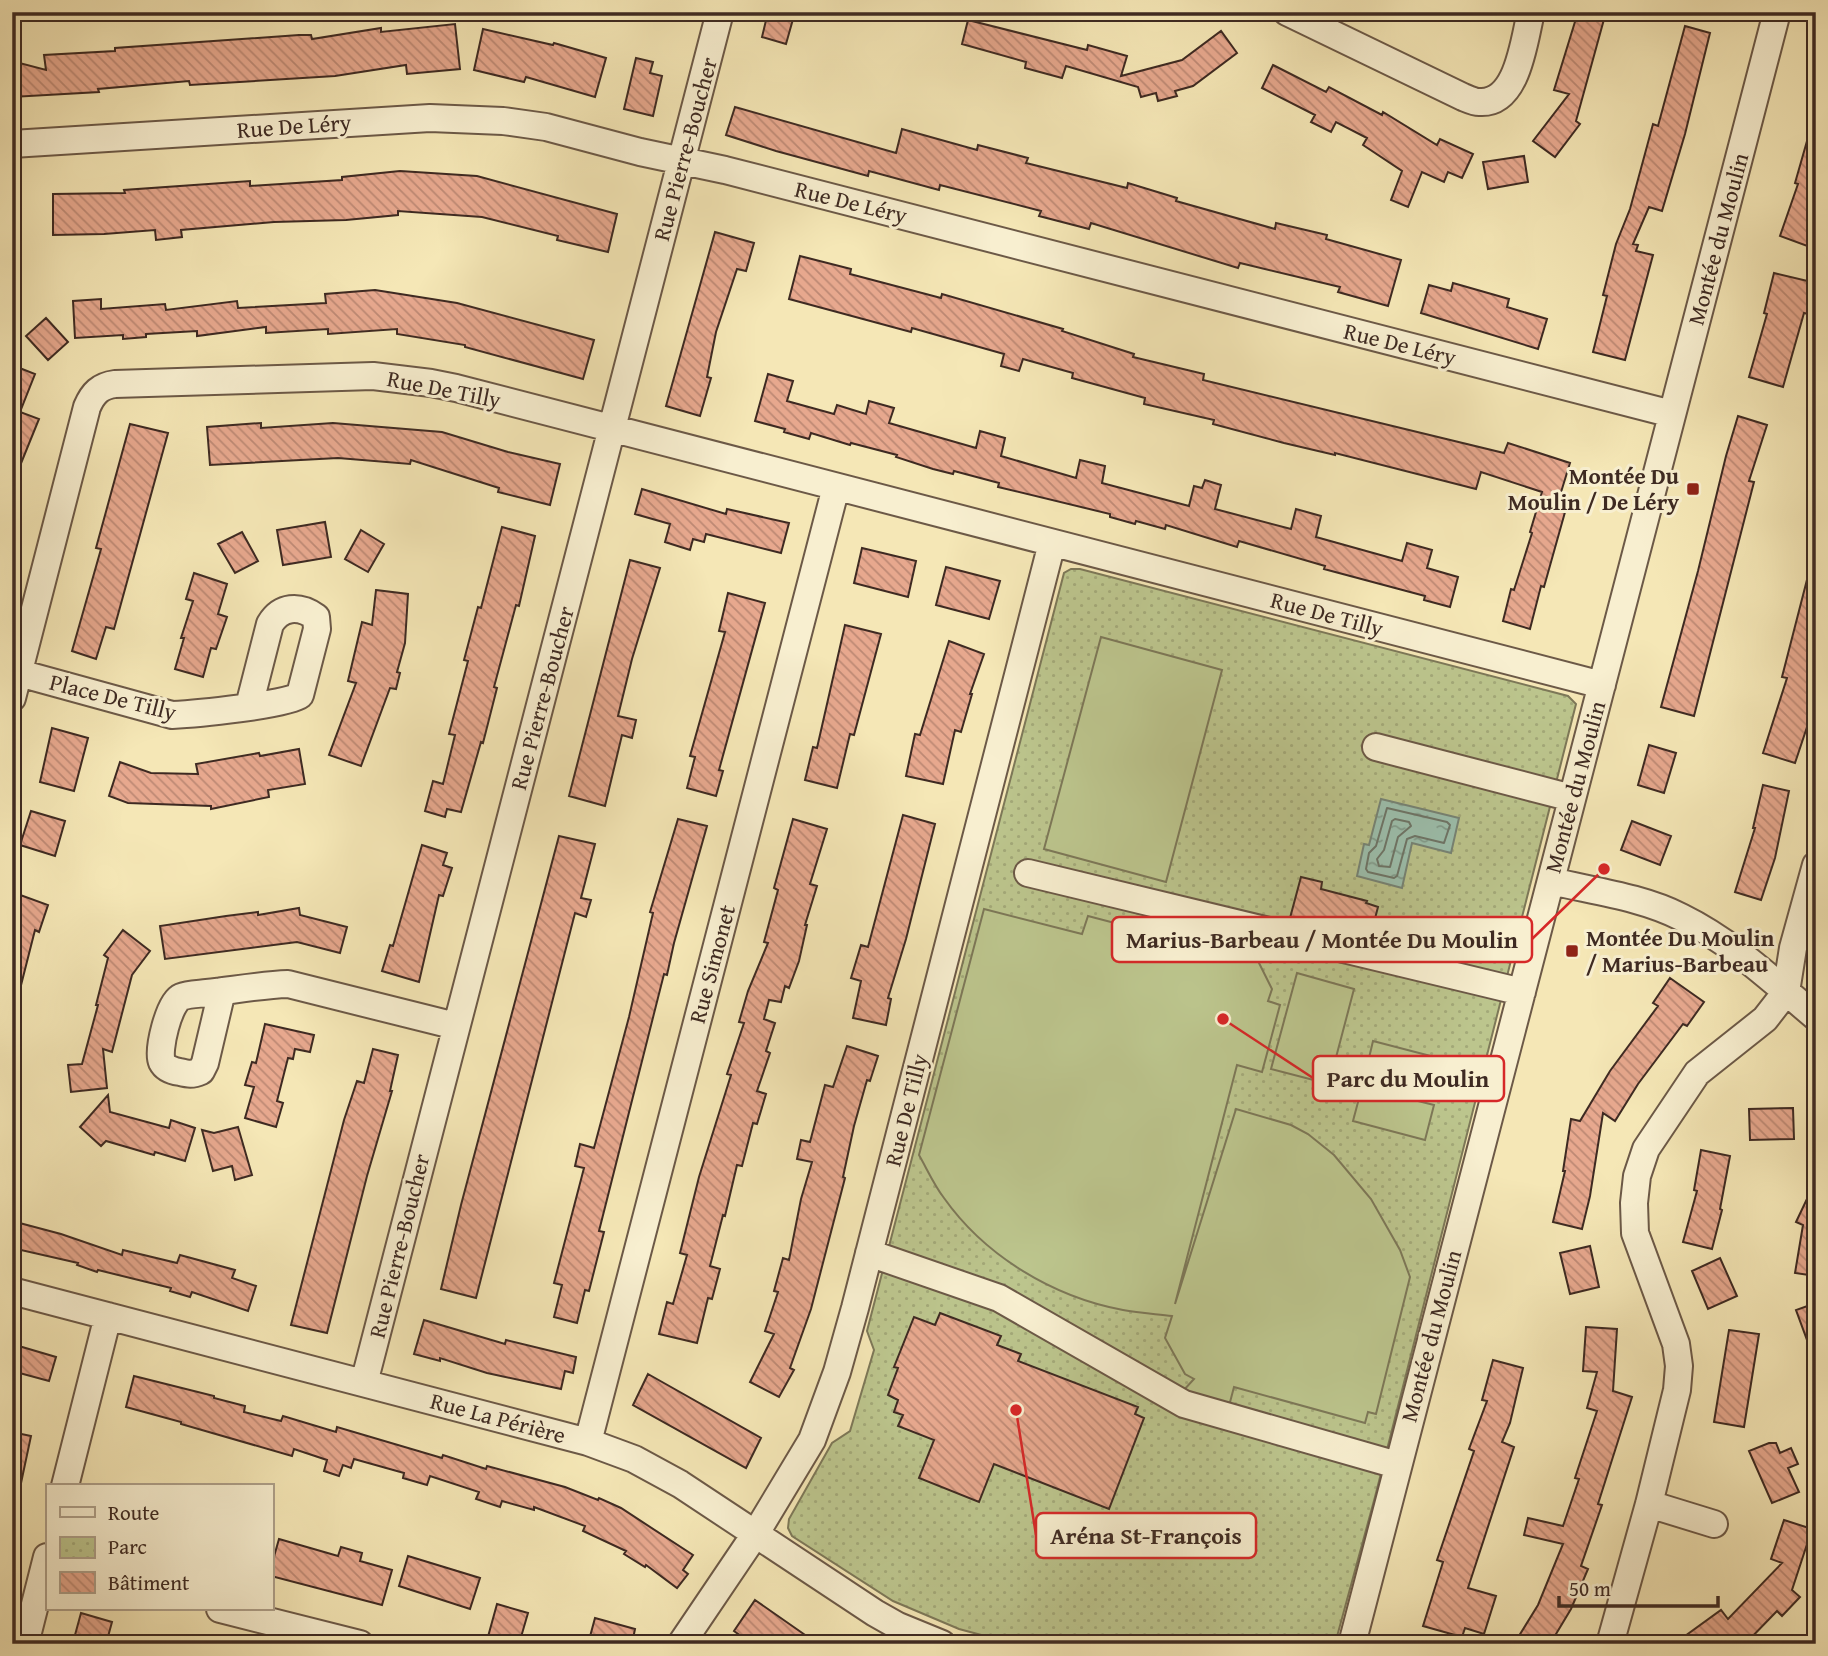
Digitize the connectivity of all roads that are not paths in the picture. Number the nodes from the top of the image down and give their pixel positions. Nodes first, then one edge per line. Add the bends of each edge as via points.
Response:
1 (720, 12) edge
2 (1287, 12) edge
3 (1531, 12) edge
4 (1777, 12) edge
5 (12, 144) edge
6 (681, 160) junction
7 (1672, 414) junction
8 (612, 428) junction
9 (836, 487) junction
10 (1052, 542) junction
11 (1602, 685) junction
12 (15, 686) edge
13 (249, 706) dead end
14 (1376, 747) dead end
15 (1572, 798) junction
16 (1816, 865) edge
17 (1028, 873) dead end
18 (1551, 881) junction
19 (222, 991) dead end
20 (1522, 992) junction
21 (1786, 992) junction
22 (1816, 1017) edge
23 (456, 1026) junction
24 (869, 1253) junction
25 (12, 1291) edge
26 (108, 1316) junction
27 (364, 1383) junction
28 (588, 1442) junction
29 (1397, 1465) junction
30 (66, 1484) edge
31 (1649, 1504) junction
32 (1714, 1524) dead end
33 (756, 1533) junction
34 (46, 1565) edge
35 (222, 1610) edge
36 (285, 1635) edge
37 (1354, 1643) edge
38 (25, 1644) edge
39 (360, 1644) edge
40 (681, 1644) edge
41 (942, 1644) edge
42 (1610, 1644) edge

1 - 6 street, Rue Pierre-Boucher
2 - 3 street via 1480,102 1506,91 1514,79
4 - 7 street, Montée du Moulin
5 - 6 street, Rue De Léry via 430,118 545,127
6 - 7 street, Rue De Léry
6 - 8 street, Rue Pierre-Boucher
7 - 11 street, Montée du Moulin
8 - 9 street, Rue De Tilly
8 - 12 street, Rue De Tilly via 401,378 343,376 106,386 87,407
8 - 23 street, Rue Pierre-Boucher
9 - 10 street, Rue De Tilly
9 - 28 street, Rue Simonet
10 - 11 street, Rue De Tilly
10 - 24 street, Rue De Tilly
11 - 15 street, Montée du Moulin
12 - 13 street, Place De Tilly via 172,715
14 - 15 street
15 - 18 street, Montée du Moulin
16 - 21 street
17 - 20 street
18 - 20 street, Montée du Moulin
18 - 21 street via 1680,916 1718,937
19 - 23 street via 274,984 303,986
20 - 29 street, Montée du Moulin
21 - 22 street
21 - 31 street via 1765,1019 1692,1080 1646,1149 1637,1176 1635,1233 1676,1344 1679,1366
23 - 27 street, Rue Pierre-Boucher
24 - 29 street via 999,1298 1184,1404
24 - 33 street, Rue De Tilly via 824,1411 798,1465
25 - 26 street, Rue La Périère
26 - 27 street, Rue La Périère
26 - 30 street
27 - 28 street, Rue La Périère
28 - 33 street, Rue La Périère via 668,1477
29 - 37 street, Montée du Moulin
31 - 32 street
31 - 42 street
33 - 40 street, Rue De Tilly
33 - 41 street, Rue La Périère via 875,1613
34 - 38 street
35 - 36 street
36 - 39 street

